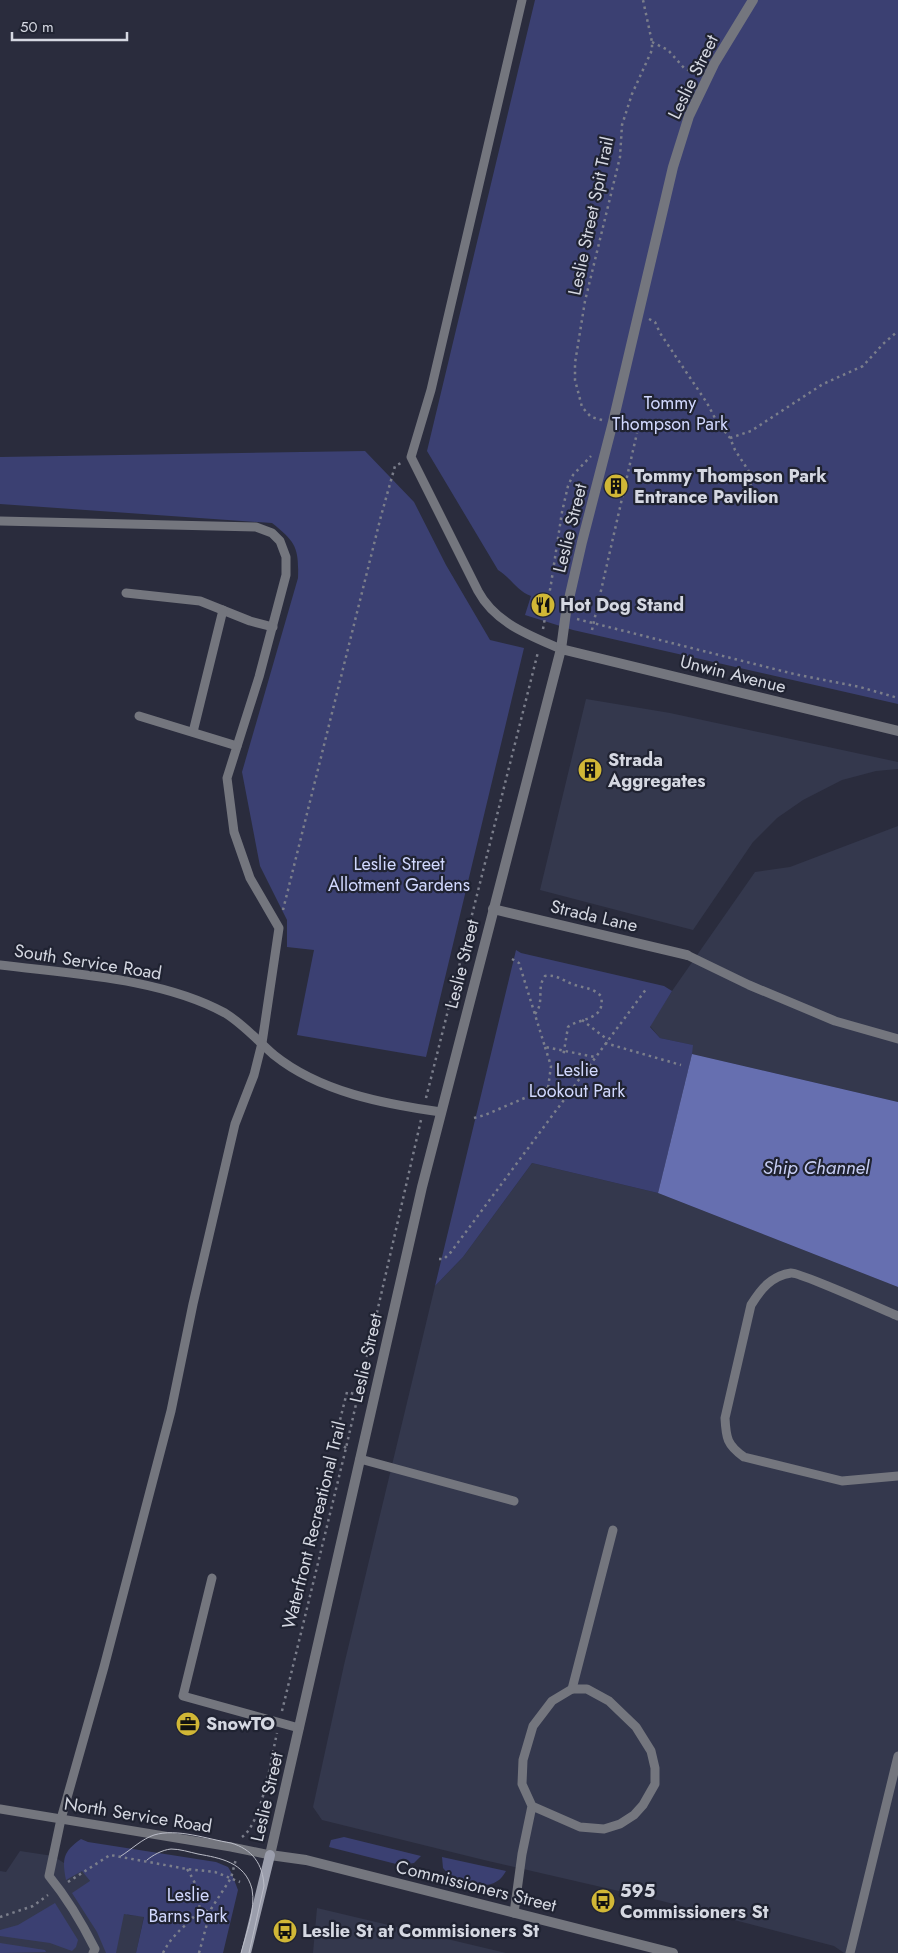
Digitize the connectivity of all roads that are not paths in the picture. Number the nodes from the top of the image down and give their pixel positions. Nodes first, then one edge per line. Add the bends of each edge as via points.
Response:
1 (522, 0) edge
2 (753, 0) edge
3 (0, 521) edge
4 (126, 593) dead end
5 (223, 610) junction
6 (273, 627) junction
7 (560, 649) junction
8 (139, 716) dead end
9 (898, 731) edge
10 (193, 732) junction
11 (237, 746) junction
12 (493, 909) junction
13 (687, 954) joint
14 (0, 964) edge
15 (898, 1040) edge
16 (262, 1043) junction
17 (441, 1112) junction
18 (898, 1316) edge
19 (360, 1459) junction
20 (898, 1476) edge
21 (514, 1501) dead end
22 (613, 1530) dead end
23 (212, 1578) dead end
24 (572, 1689) junction
25 (299, 1728) junction
26 (898, 1756) edge
27 (532, 1806) junction
28 (0, 1810) edge
29 (62, 1819) junction
30 (270, 1855) junction
31 (514, 1913) junction
32 (93, 1953) edge
33 (246, 1953) edge
34 (673, 1953) edge
35 (850, 1953) edge

1 - 7 lane via 431,390 411,458 488,608 502,621
2 - 7 street, Leslie Street via 689,116 673,167
3 - 6 lane via 253,527 266,530 280,541 286,562
4 - 5 lane via 200,601
5 - 6 lane
5 - 10 lane
6 - 11 lane
7 - 9 street, Unwin Avenue
7 - 12 street, Leslie Street
8 - 10 lane
10 - 11 lane
11 - 16 lane via 227,778 234,832 250,878 278,928
12 - 13 street, Strada Lane
12 - 17 street, Leslie Street
13 - 15 lane via 749,985 836,1021
14 - 16 lane, South Service Road via 144,985 194,1000 226,1014
16 - 17 lane, South Service Road via 307,1076 339,1089 389,1104
16 - 29 lane via 254,1075 235,1124 168,1421
17 - 19 street, Leslie Street
18 - 20 lane via 794,1272 775,1277 751,1305 725,1418 726,1436 732,1448 744,1457 842,1481
19 - 21 lane
19 - 25 street, Leslie Street
22 - 24 lane
23 - 25 lane via 183,1696
24 - 27 lane via 552,1700 533,1726 523,1760 522,1784
24 - 27 lane via 587,1689 609,1701 636,1727 651,1751 655,1784 634,1815 604,1829 580,1827
25 - 30 street, Leslie Street
26 - 35 lane
27 - 31 lane
28 - 29 lane, North Service Road
29 - 30 lane, North Service Road
29 - 32 lane via 49,1876 88,1935 95,1949
30 - 31 street, Commissioners Street via 306,1860
30 - 33 main road, Leslie Street
31 - 34 street, Commissioners Street

